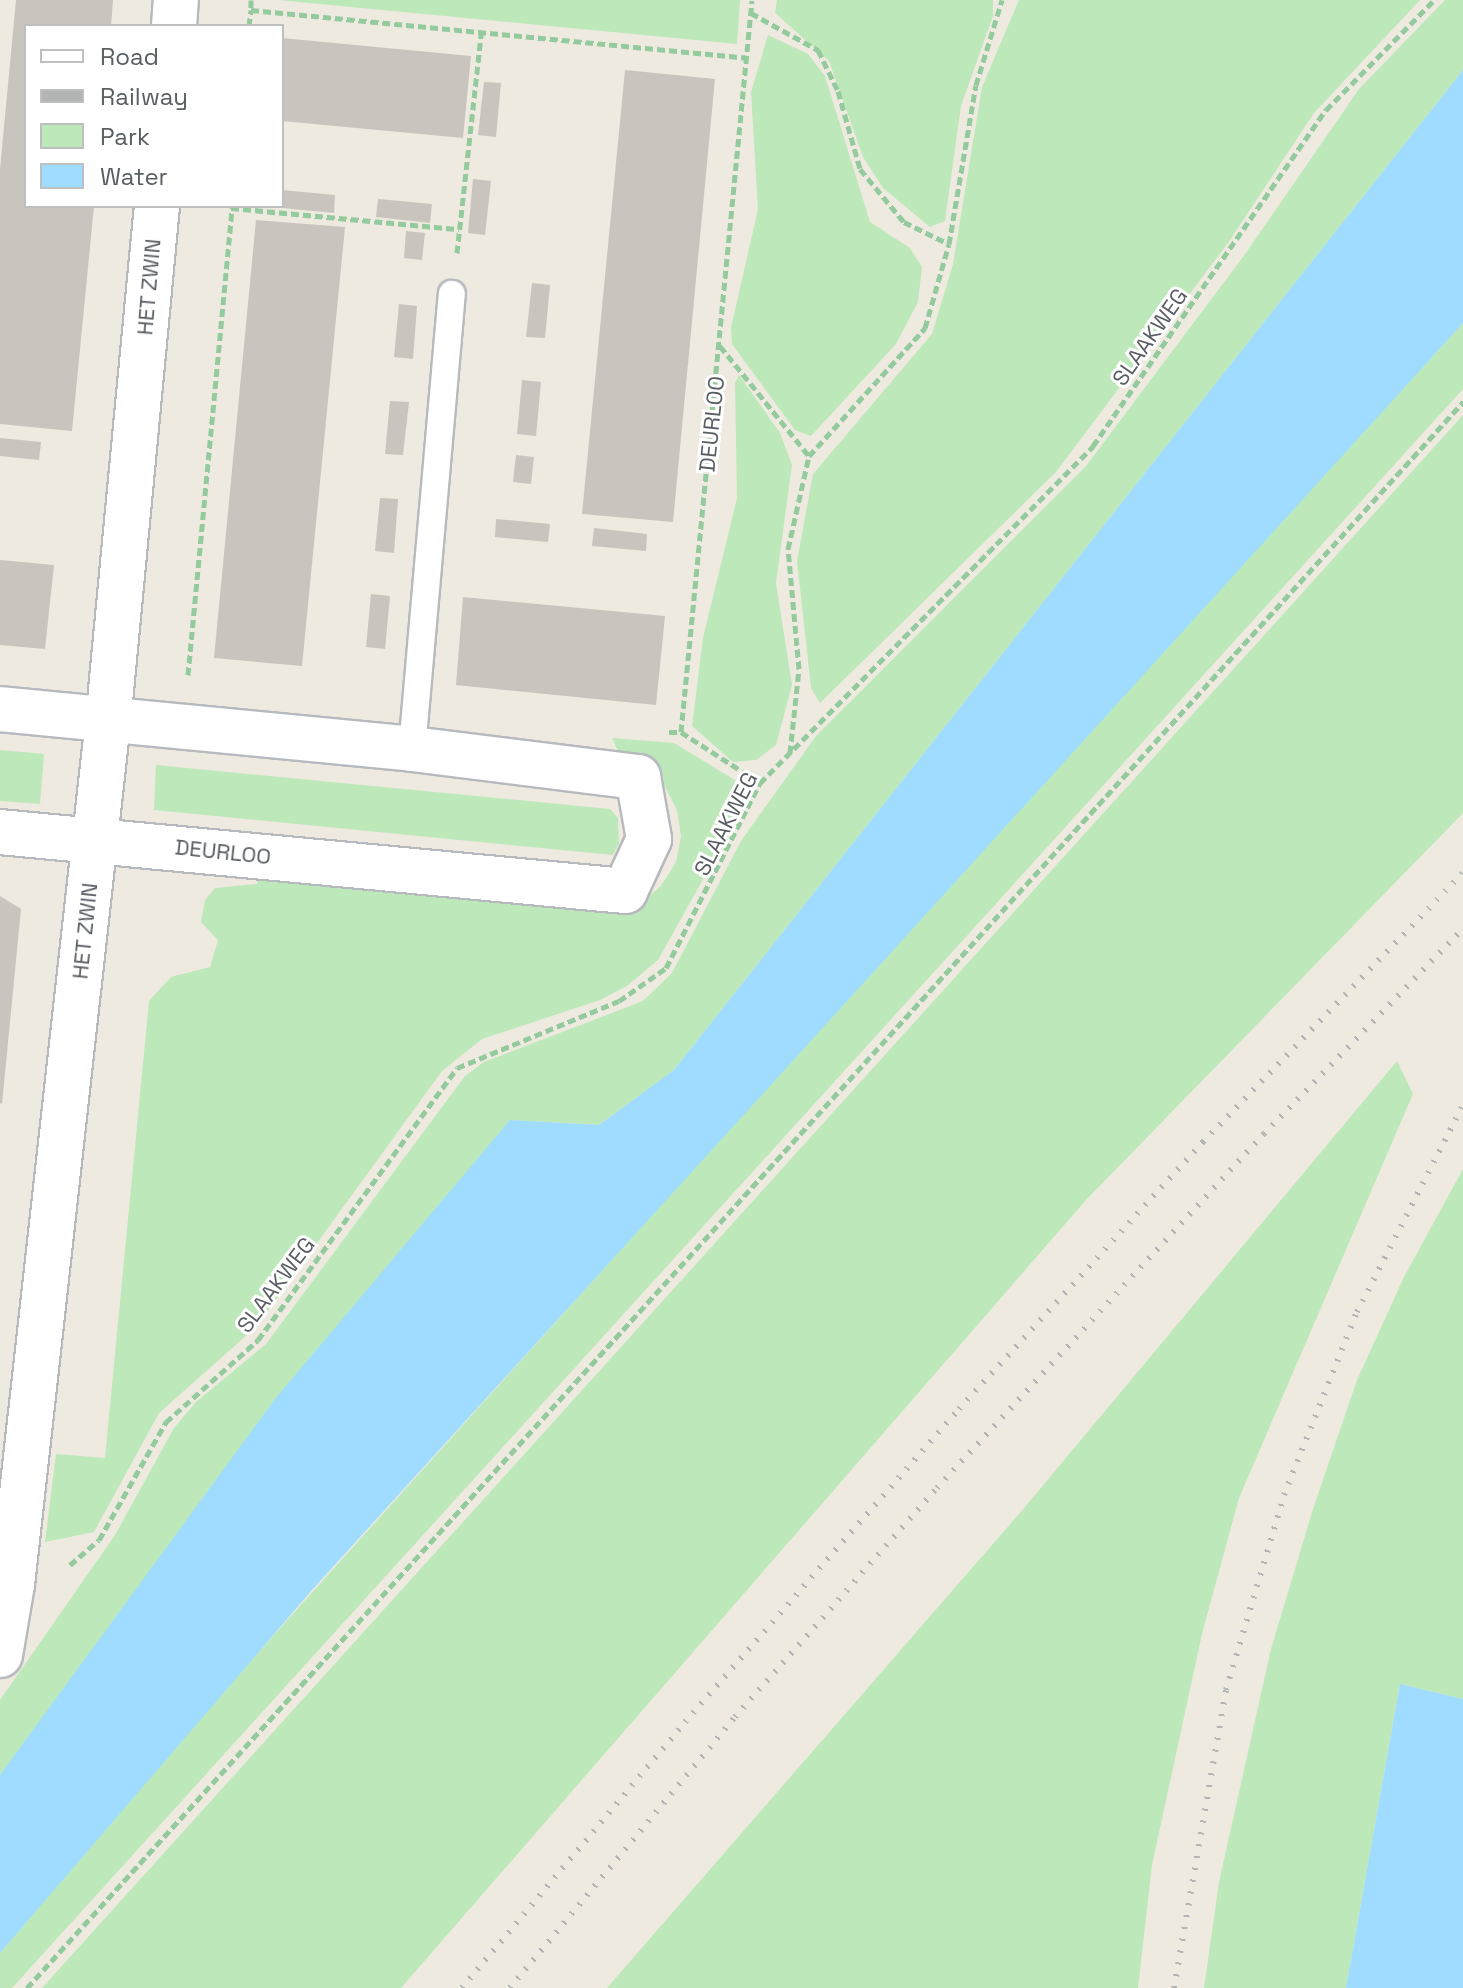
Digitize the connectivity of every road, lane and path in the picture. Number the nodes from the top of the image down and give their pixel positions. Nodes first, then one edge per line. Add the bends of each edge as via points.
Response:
1 (176, 0) edge
2 (251, 0) edge
3 (752, 0) edge
4 (1002, 0) edge
5 (1434, 0) edge
6 (251, 10) junction
7 (751, 13) junction
8 (174, 24) edge
9 (249, 24) edge
10 (481, 34) junction
11 (747, 58) junction
12 (157, 208) edge
13 (232, 208) edge
14 (242, 208) edge
15 (459, 229) junction
16 (949, 244) junction
17 (452, 294) joint
18 (720, 346) junction
19 (1463, 402) edge
20 (809, 456) junction
21 (0, 709) edge
22 (108, 722) junction
23 (184, 728) junction
24 (665, 732) dead end
25 (681, 732) junction
26 (412, 749) junction
27 (790, 753) junction
28 (760, 783) junction
29 (0, 832) edge
30 (95, 839) junction
31 (12, 1584) junction
32 (0, 1655) edge
33 (27, 1988) edge

1 - 8 street
2 - 6 path
3 - 7 path, DEURLOO
4 - 16 path via 976,85
5 - 27 path, SLAAKWEG via 1326,110 1093,446
6 - 9 path
6 - 10 path
7 - 11 path, DEURLOO
7 - 16 path via 818,50 838,91 860,169 904,222
10 - 11 path
10 - 15 path
11 - 18 path, DEURLOO
12 - 22 street, HET ZWIN
13 - 23 path
14 - 15 path
15 - 17 path
16 - 20 path via 925,328
17 - 26 lane
18 - 20 path
18 - 25 path, DEURLOO
19 - 33 path
20 - 27 path via 788,549 799,669
21 - 22 street, DEURLOO
22 - 23 street, DEURLOO
22 - 30 street, HET ZWIN
23 - 26 street, DEURLOO
24 - 25 path
25 - 28 path
26 - 30 street, DEURLOO via 638,777 649,839 625,891
27 - 28 path, SLAAKWEG
28 - 31 path, SLAAKWEG via 666,968 619,1001 457,1068 258,1340 166,1422 99,1540 46,1586
29 - 30 street, DEURLOO
30 - 31 street, HET ZWIN
31 - 32 street, HET ZWIN

